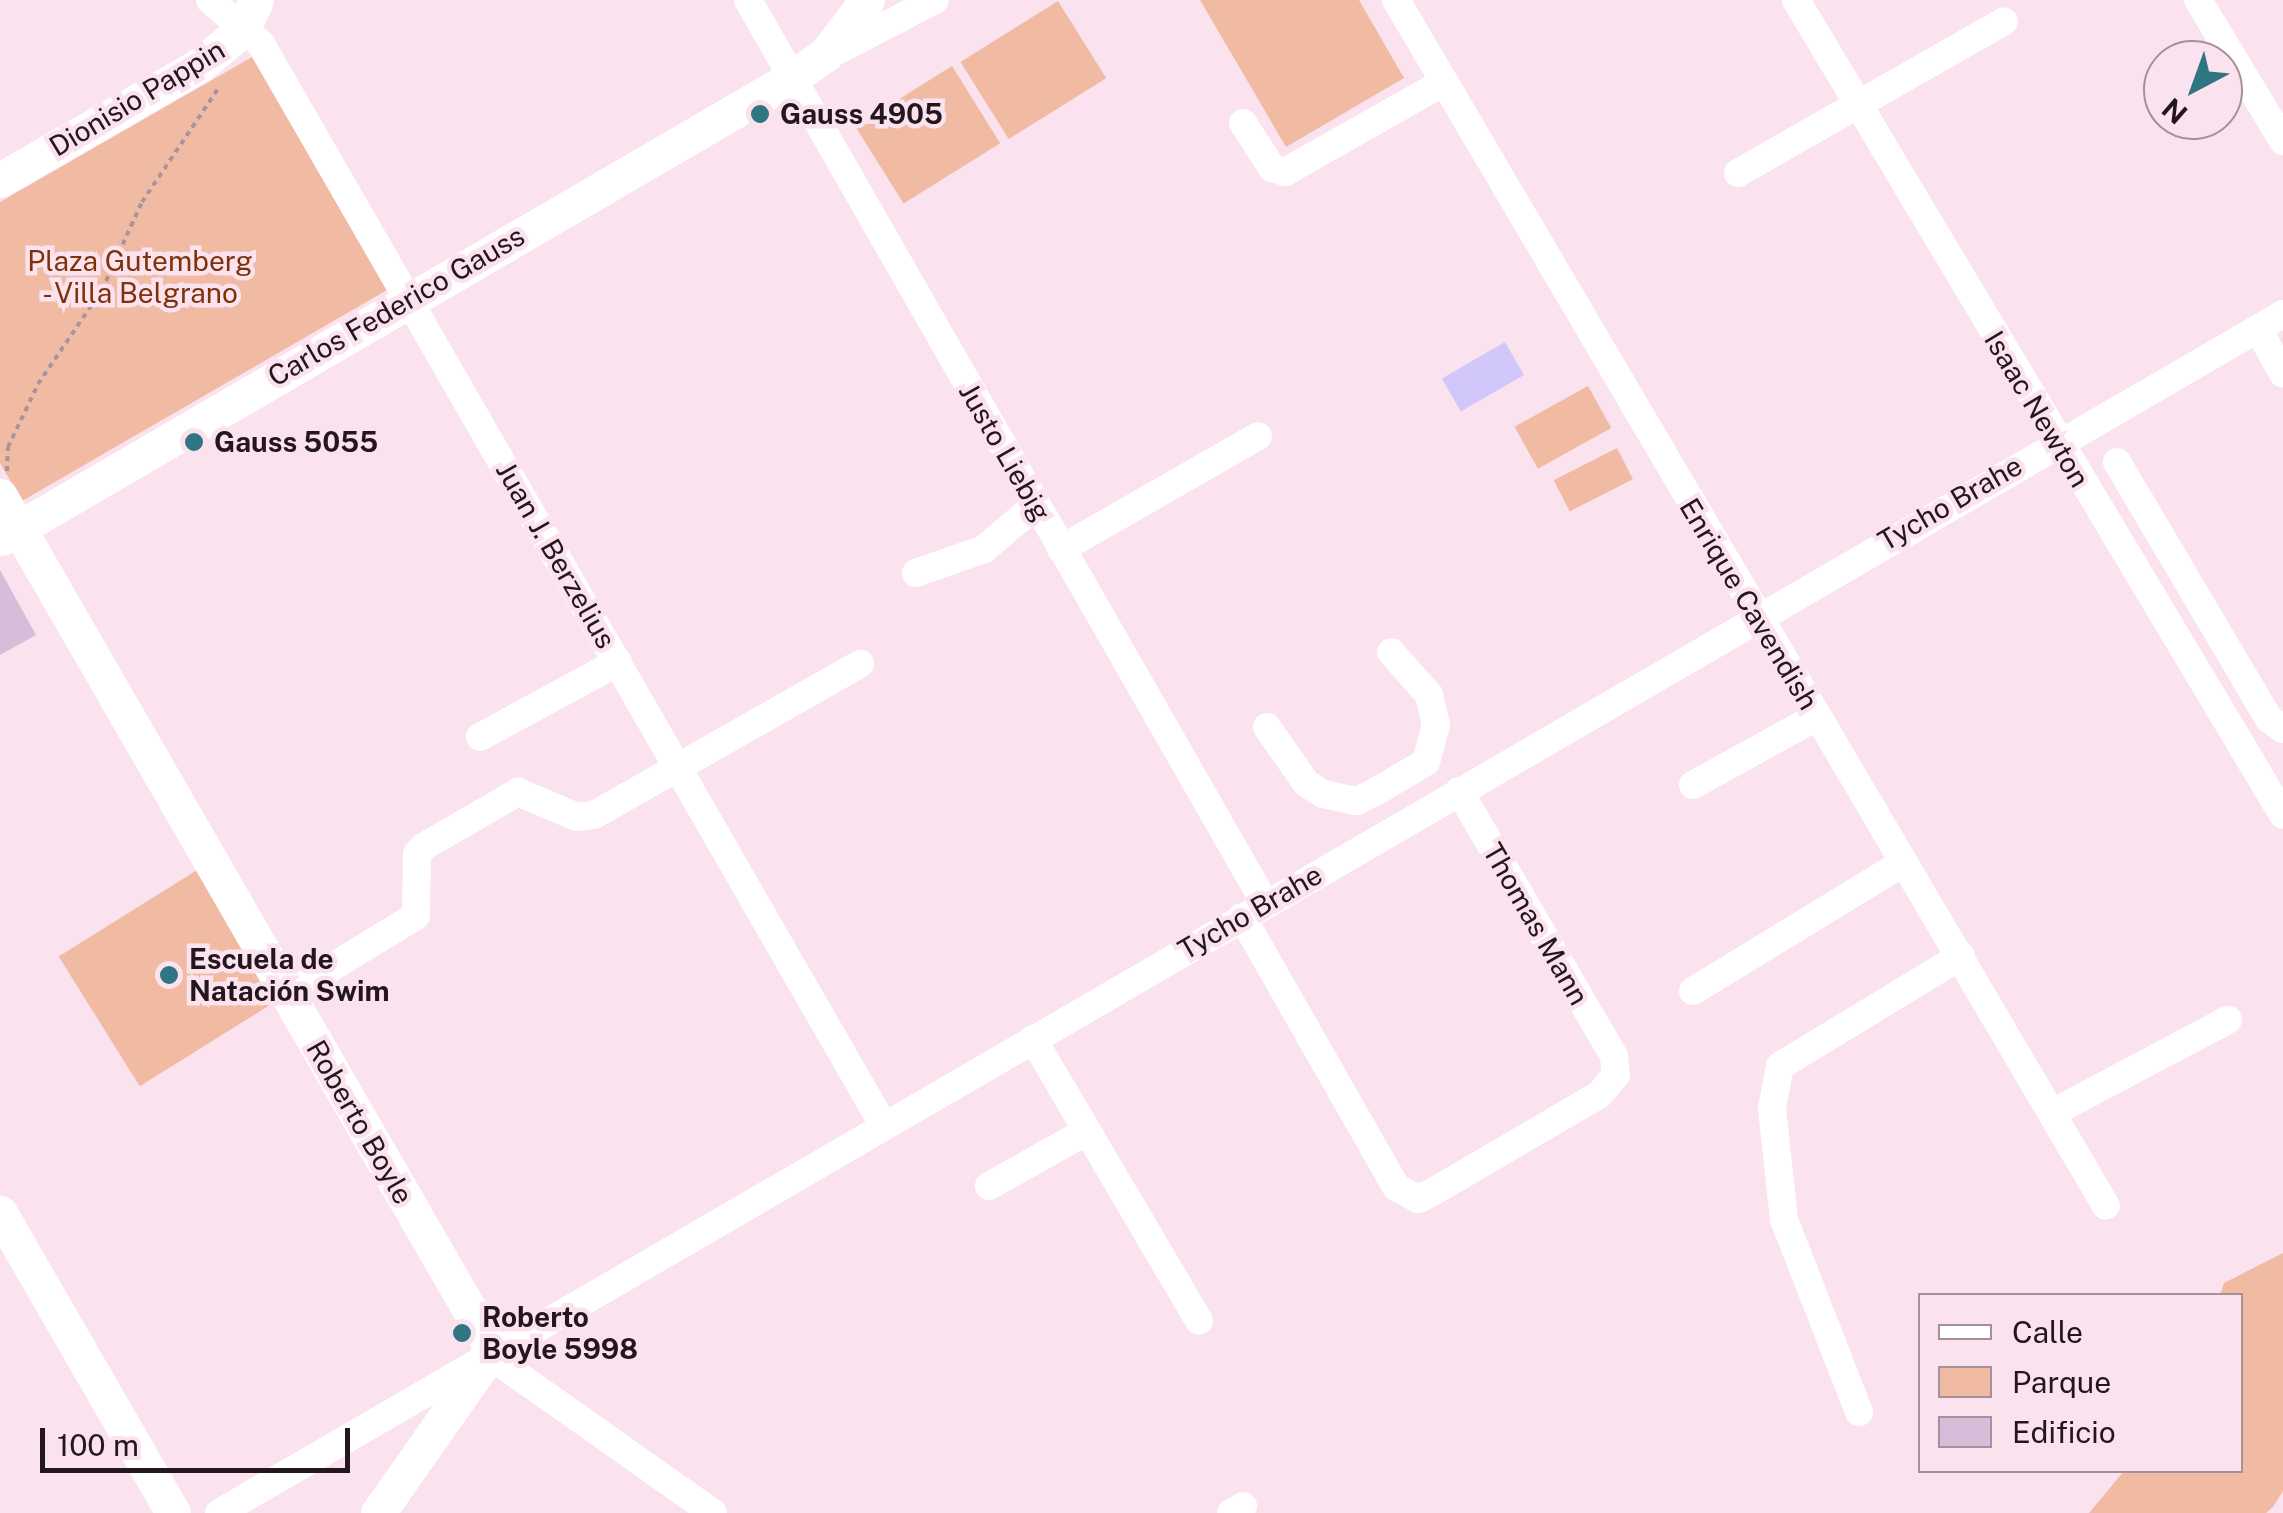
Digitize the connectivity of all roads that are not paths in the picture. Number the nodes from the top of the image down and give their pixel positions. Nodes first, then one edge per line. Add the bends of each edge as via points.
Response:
1 (210, 0) edge
2 (748, 0) edge
3 (868, 0) edge
4 (1396, 0) edge
5 (1796, 0) edge
6 (2198, 0) edge
7 (923, 7) edge
8 (250, 15) edge
9 (2004, 21) dead end
10 (804, 70) junction
11 (1444, 82) junction
12 (1858, 105) junction
13 (1243, 123) dead end
14 (2283, 141) edge
15 (1738, 173) dead end
16 (0, 180) edge
17 (407, 298) junction
18 (2283, 314) edge
19 (2258, 329) junction
20 (2283, 374) edge
21 (1258, 436) dead end
22 (2055, 442) junction
23 (2117, 462) dead end
24 (3, 488) edge
25 (1035, 506) junction
26 (9, 533) edge
27 (1061, 550) junction
28 (916, 573) dead end
29 (1755, 617) junction
30 (1391, 652) dead end
31 (618, 662) junction
32 (860, 664) dead end
33 (1816, 717) junction
34 (1267, 726) dead end
35 (2283, 729) edge
36 (480, 736) dead end
37 (1426, 762) junction
38 (680, 768) junction
39 (1692, 785) dead end
40 (2275, 785) edge
41 (1452, 795) junction
42 (2283, 815) edge
43 (1904, 862) junction
44 (1253, 910) junction
45 (1961, 956) junction
46 (1693, 991) dead end
47 (286, 995) junction
48 (2228, 1020) dead end
49 (1033, 1039) junction
50 (2052, 1113) junction
51 (884, 1126) junction
52 (1087, 1131) junction
53 (989, 1186) dead end
54 (1396, 1187) joint
55 (2106, 1206) dead end
56 (0, 1213) edge
57 (1199, 1320) dead end
58 (489, 1355) junction
59 (1858, 1412) dead end
60 (173, 1513) edge
61 (220, 1513) edge
62 (378, 1513) edge
63 (713, 1513) edge

1 - 8 street, Juan J. Berzelius
2 - 10 street, Justo Liebig
3 - 7 street, Carlos Federico Gauss via 884,19
3 - 10 main road
4 - 11 street, Enrique Cavendish
5 - 12 street, Isaac Newton
6 - 14 street
7 - 10 street, Carlos Federico Gauss
8 - 16 main road, Dionisio Pappin via 200,64
8 - 17 street, Juan J. Berzelius via 260,44
9 - 12 street
10 - 17 main road, Carlos Federico Gauss
10 - 25 street, Justo Liebig
11 - 13 street via 1285,172 1272,168
11 - 29 street, Enrique Cavendish
12 - 15 street
12 - 22 street, Isaac Newton
17 - 26 main road, Carlos Federico Gauss
17 - 31 street, Juan J. Berzelius
18 - 19 street, Tycho Brahe
19 - 20 street
19 - 22 street, Tycho Brahe
21 - 27 street
22 - 29 street, Tycho Brahe
22 - 40 street, Isaac Newton
23 - 35 street via 2269,719
24 - 26 main road, Roberto Boyle
25 - 27 street, Justo Liebig
25 - 28 street via 984,549
26 - 47 main road, Roberto Boyle
27 - 44 street, Justo Liebig
29 - 33 street, Enrique Cavendish
29 - 41 street, Tycho Brahe
30 - 37 street via 1435,710
31 - 36 street
31 - 38 street, Juan J. Berzelius
32 - 38 street
33 - 39 street
33 - 43 street, Enrique Cavendish
34 - 37 street via 1306,782 1323,794 1357,801
37 - 41 street, Thomas Mann
38 - 47 street via 577,818 518,792 423,847 416,916
38 - 51 street, Juan J. Berzelius
40 - 42 street, Isaac Newton
41 - 44 street, Tycho Brahe
41 - 54 street, Thomas Mann via 1614,1056 1616,1075 1599,1095 1431,1194 1418,1199
43 - 45 street, Enrique Cavendish
43 - 46 street
44 - 49 street, Tycho Brahe
44 - 54 street, Justo Liebig
45 - 50 street, Enrique Cavendish
45 - 59 street via 1780,1066 1772,1108 1784,1220
47 - 58 main road, Roberto Boyle via 480,1326
48 - 50 street
49 - 51 street, Tycho Brahe
49 - 52 street
50 - 55 street, Enrique Cavendish
51 - 58 street, Tycho Brahe
52 - 53 street
52 - 57 street
56 - 60 main road
58 - 61 street, Tycho Brahe
58 - 62 main road
58 - 63 street

